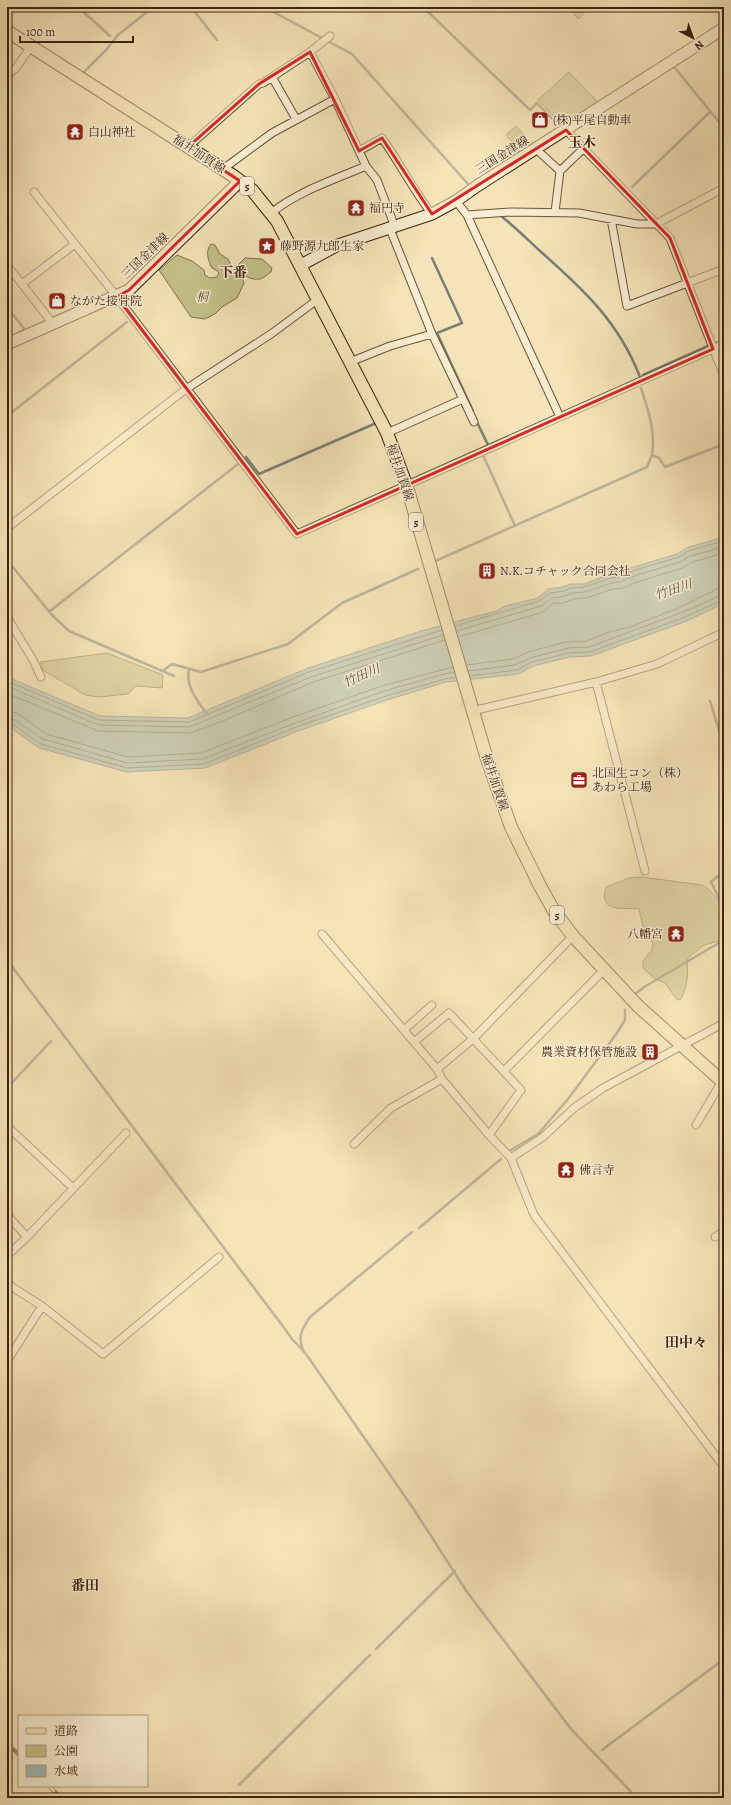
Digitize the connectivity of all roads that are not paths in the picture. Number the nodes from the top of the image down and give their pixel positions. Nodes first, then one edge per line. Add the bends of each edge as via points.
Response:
1 (724, 28) edge
2 (7, 31) edge
3 (330, 36) dead end
4 (32, 45) junction
5 (310, 52) junction
6 (7, 76) edge
7 (272, 77) junction
8 (335, 99) junction
9 (296, 119) junction
10 (566, 130) junction
11 (188, 147) junction
12 (584, 148) junction
13 (536, 149) junction
14 (359, 151) junction
15 (366, 166) junction
16 (223, 169) junction
17 (560, 171) junction
18 (240, 181) junction
19 (724, 188) edge
20 (34, 192) dead end
21 (456, 201) junction
22 (556, 212) junction
23 (272, 213) junction
24 (432, 214) junction
25 (467, 215) junction
26 (611, 219) junction
27 (656, 224) junction
28 (393, 228) junction
29 (75, 244) junction
30 (301, 266) junction
31 (9, 268) dead end
32 (724, 269) edge
33 (22, 284) junction
34 (689, 284) junction
35 (116, 297) junction
36 (317, 300) junction
37 (53, 324) junction
38 (432, 334) junction
39 (7, 344) edge
40 (724, 344) edge
41 (713, 349) junction
42 (350, 362) junction
43 (724, 376) edge
44 (186, 389) junction
45 (463, 399) junction
46 (560, 417) junction
47 (474, 422) dead end
48 (387, 433) junction
49 (406, 487) junction
50 (7, 528) edge
51 (7, 617) edge
52 (724, 632) edge
53 (41, 677) dead end
54 (596, 682) junction
55 (472, 712) junction
56 (645, 871) dead end
57 (322, 934) dead end
58 (573, 936) junction
59 (604, 970) junction
60 (432, 1005) dead end
61 (724, 1023) edge
62 (404, 1030) junction
63 (473, 1039) junction
64 (414, 1042) junction
65 (681, 1046) junction
66 (437, 1069) junction
67 (504, 1071) junction
68 (442, 1079) junction
69 (723, 1082) edge
70 (696, 1125) dead end
71 (7, 1126) edge
72 (126, 1133) dead end
73 (489, 1135) junction
74 (354, 1144) dead end
75 (511, 1158) junction
76 (73, 1188) junction
77 (7, 1215) edge
78 (724, 1230) edge
79 (27, 1237) junction
80 (715, 1237) dead end
81 (7, 1256) edge
82 (219, 1257) dead end
83 (7, 1282) edge
84 (42, 1306) junction
85 (7, 1361) edge
86 (724, 1467) edge

1 - 10 main road, 三国金津線
2 - 4 main road, 福井加賀線 / 5
3 - 5 street
4 - 6 street
4 - 11 main road, 福井加賀線 / 5
5 - 7 street
5 - 8 street
7 - 9 street
7 - 11 street via 259,84
8 - 9 street
8 - 14 street
9 - 16 street
10 - 12 street
10 - 13 main road, 三国金津線
11 - 16 main road, 福井加賀線 / 5
12 - 17 street
12 - 27 street
13 - 17 street
13 - 21 main road, 三国金津線
14 - 15 street
14 - 24 street via 382,138
15 - 23 street via 310,189 284,203
15 - 28 street via 377,180
16 - 18 main road, 福井加賀線 / 5
17 - 22 street
18 - 23 main road, 福井加賀線 / 5 via 252,190
18 - 35 main road, 三国金津線 via 129,290
19 - 27 street
20 - 29 street
21 - 24 main road, 三国金津線
21 - 25 street
22 - 25 street
22 - 26 street
23 - 30 main road, 福井加賀線 / 5
24 - 28 main road, 三国金津線
25 - 46 street
26 - 27 street via 637,224
26 - 34 street via 627,306
27 - 34 street via 670,238
28 - 30 main road, 三国金津線 via 338,246
28 - 38 street
29 - 33 street
29 - 35 street
30 - 36 main road, 福井加賀線 / 5
31 - 33 street
32 - 34 street
33 - 37 street
34 - 41 street
35 - 37 main road, 三国金津線
35 - 44 street
36 - 42 main road, 福井加賀線 / 5
36 - 44 street via 271,334
37 - 39 main road, 三国金津線
38 - 42 street via 390,346
38 - 45 street
40 - 41 street
41 - 43 street
41 - 46 street
42 - 48 main road, 福井加賀線 / 5
44 - 49 street via 298,534
44 - 50 street
45 - 47 street
45 - 48 street
46 - 49 street
48 - 49 main road, 福井加賀線 / 5
49 - 55 main road, 福井加賀線 / 5
51 - 53 street
52 - 54 street via 657,664
54 - 55 street
54 - 56 street
55 - 58 main road, 福井加賀線 / 5 via 511,827 554,911
57 - 62 street
58 - 59 main road, 福井加賀線 / 5
58 - 63 street
59 - 65 main road, 福井加賀線 / 5
59 - 67 street
60 - 62 street
61 - 65 street
62 - 64 street
63 - 64 street via 449,1013
63 - 66 street
63 - 67 street
64 - 66 street
65 - 69 main road, 福井加賀線 / 5
65 - 75 street via 603,1088 574,1108 543,1137
66 - 68 street
67 - 73 street via 521,1090
68 - 73 street
68 - 74 street via 391,1108
69 - 70 street
71 - 76 street
72 - 76 street
73 - 75 street
75 - 86 street via 534,1215
76 - 79 street
77 - 79 street
78 - 80 street
79 - 81 street
82 - 84 street via 103,1354
83 - 84 street
84 - 85 street

